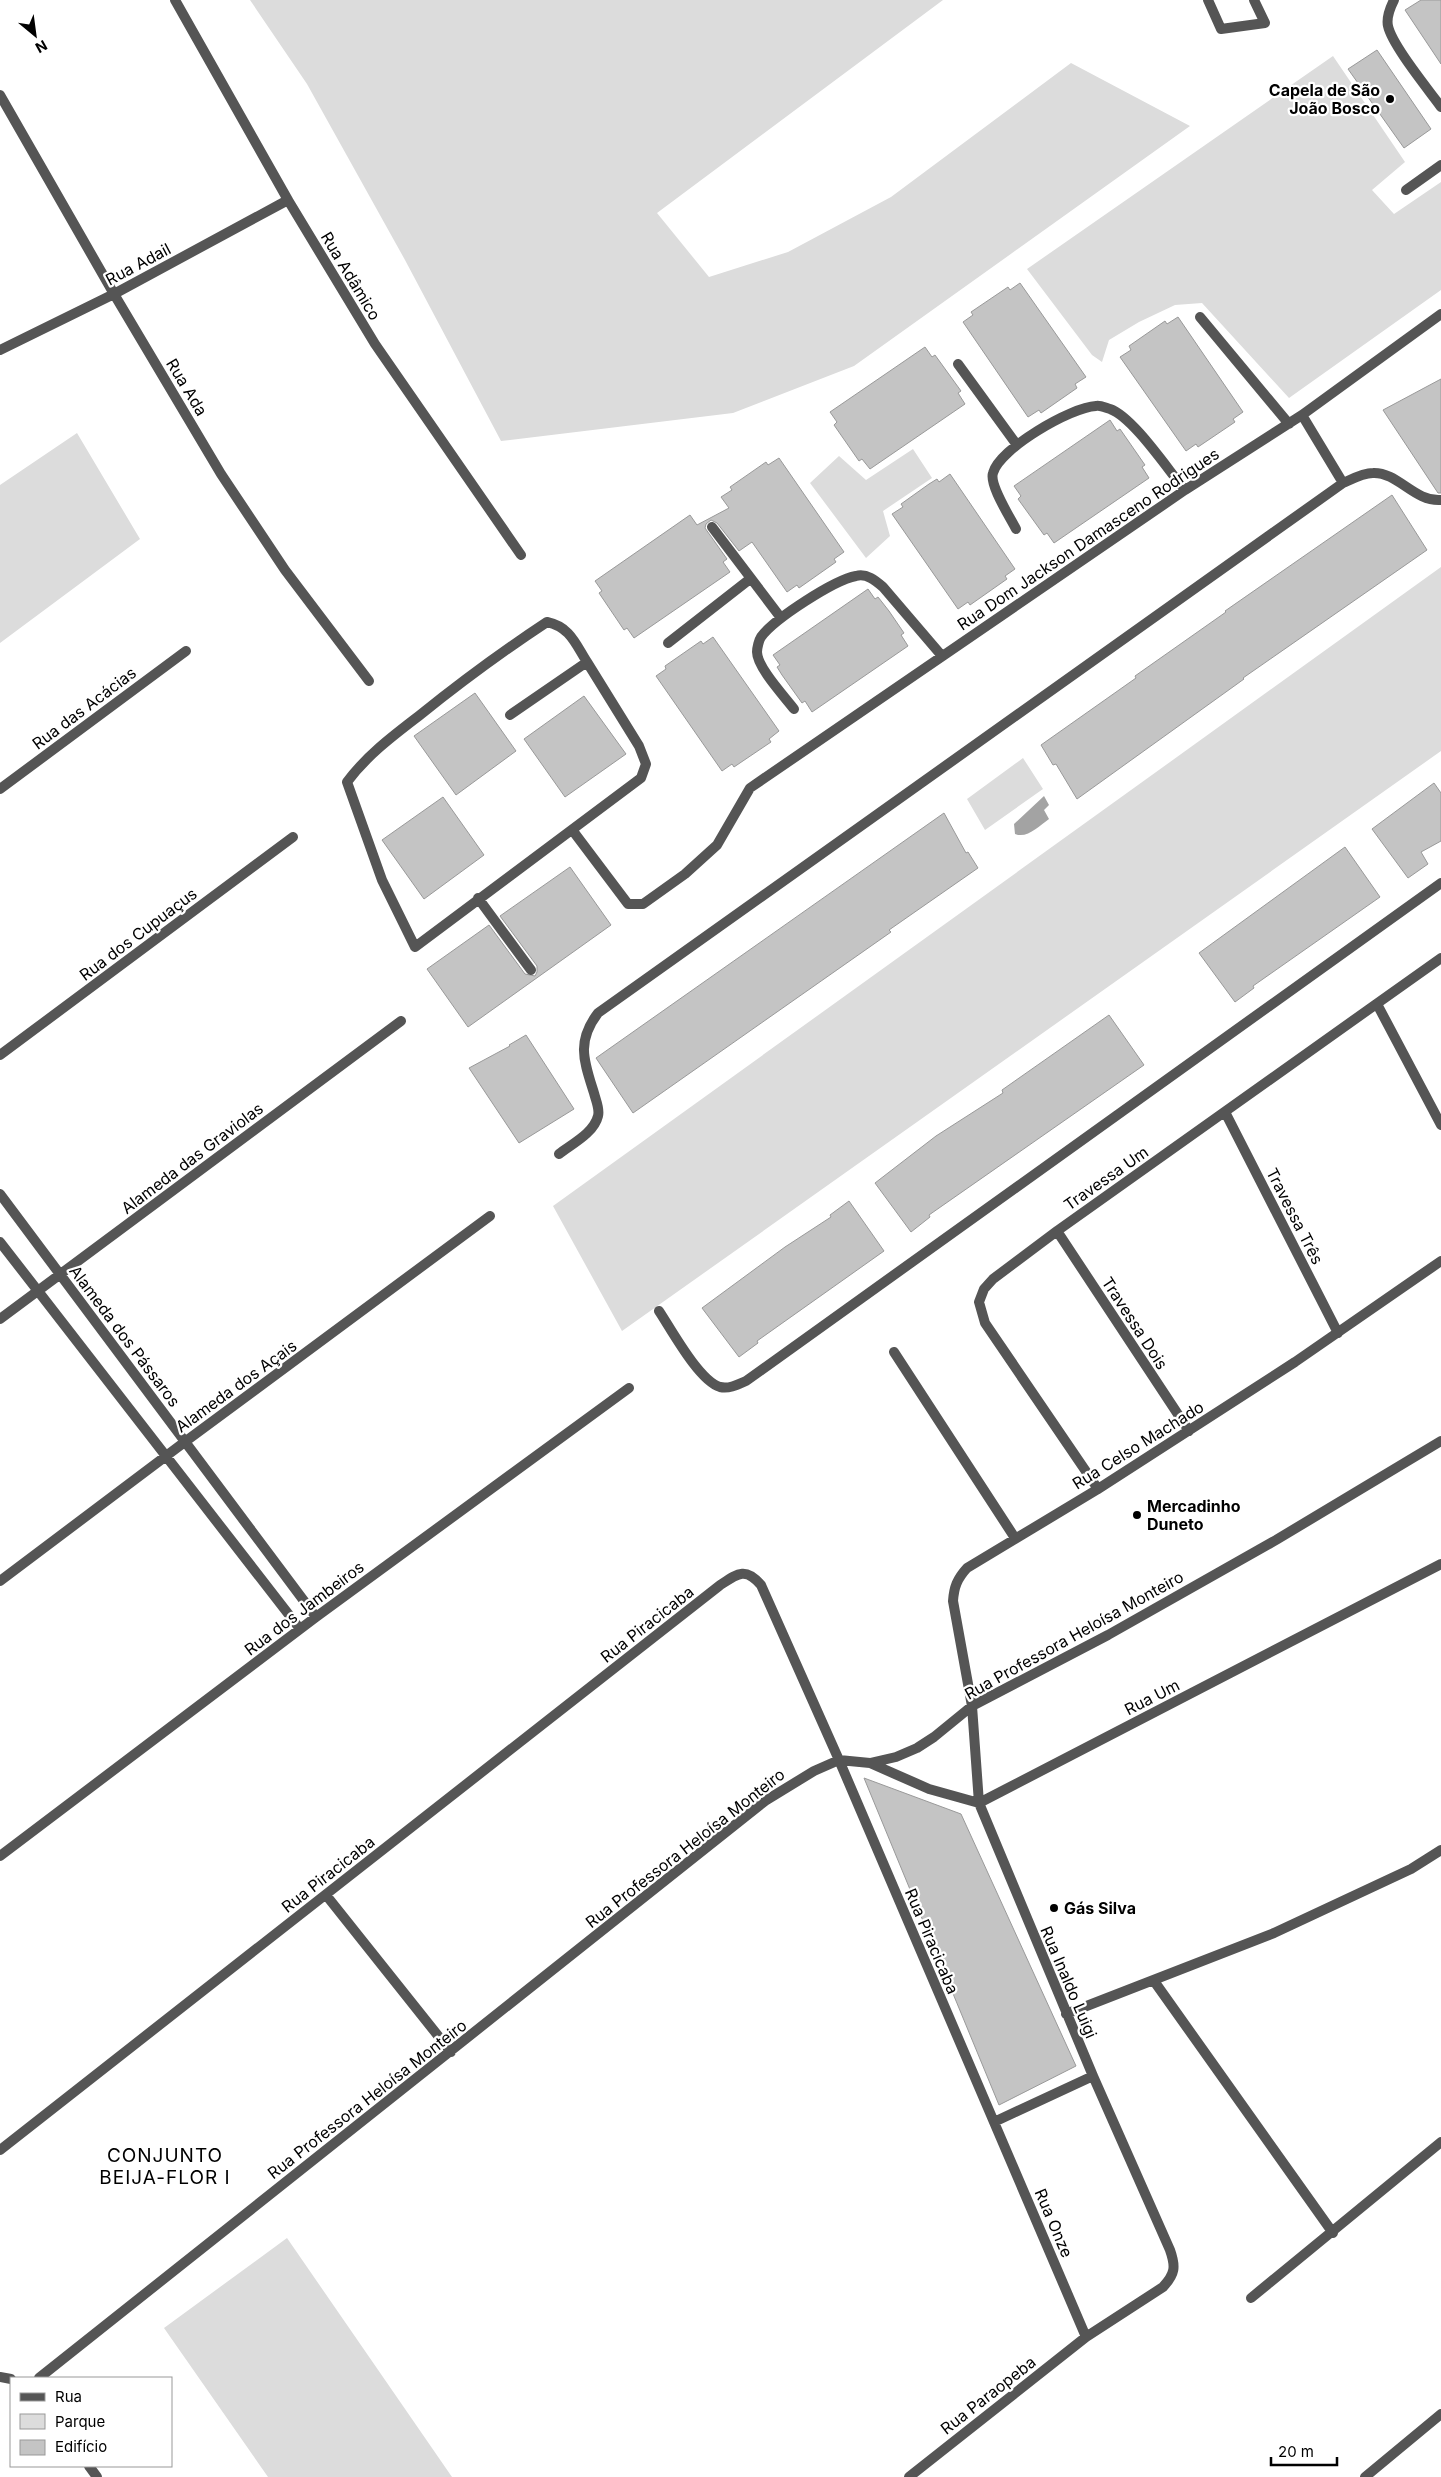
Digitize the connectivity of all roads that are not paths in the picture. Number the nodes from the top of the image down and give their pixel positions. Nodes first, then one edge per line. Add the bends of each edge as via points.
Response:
1 (175, 0) edge
2 (1208, 0) edge
3 (1254, 0) edge
4 (1394, 0) edge
5 (0, 95) edge
6 (1441, 108) edge
7 (1441, 165) edge
8 (1406, 190) dead end
9 (288, 200) junction
10 (114, 294) junction
11 (1441, 314) edge
12 (1200, 317) dead end
13 (0, 350) edge
14 (958, 364) dead end
15 (1302, 415) junction
16 (1289, 424) junction
17 (1017, 445) junction
18 (1343, 483) junction
19 (1185, 490) junction
20 (1441, 500) edge
21 (712, 527) dead end
22 (1016, 529) dead end
23 (521, 555) dead end
24 (750, 579) junction
25 (781, 618) junction
26 (668, 643) dead end
27 (186, 651) dead end
28 (942, 656) junction
29 (588, 662) junction
30 (369, 681) dead end
31 (794, 709) dead end
32 (510, 715) dead end
33 (0, 789) edge
34 (573, 831) junction
35 (293, 837) dead end
36 (1441, 883) edge
37 (478, 898) junction
38 (1441, 958) edge
39 (532, 970) dead end
40 (1377, 1004) junction
41 (401, 1021) dead end
42 (0, 1055) edge
43 (1225, 1112) junction
44 (1441, 1125) edge
45 (559, 1154) dead end
46 (0, 1194) edge
47 (490, 1216) dead end
48 (1057, 1231) junction
49 (0, 1242) edge
50 (1441, 1261) edge
51 (59, 1274) junction
52 (37, 1291) junction
53 (659, 1311) dead end
54 (0, 1319) edge
55 (1338, 1333) junction
56 (894, 1352) dead end
57 (629, 1388) dead end
58 (1189, 1431) junction
59 (186, 1441) junction
60 (1441, 1441) edge
61 (166, 1457) junction
62 (1098, 1489) junction
63 (1015, 1538) junction
64 (1441, 1564) edge
65 (0, 1582) edge
66 (316, 1617) junction
67 (300, 1629) junction
68 (972, 1706) junction
69 (839, 1760) junction
70 (870, 1763) junction
71 (979, 1803) junction
72 (1441, 1850) edge
73 (0, 1856) edge
74 (326, 1895) junction
75 (1154, 1980) junction
76 (1066, 2014) junction
77 (451, 2052) junction
78 (1092, 2072) junction
79 (994, 2122) junction
80 (1441, 2142) edge
81 (0, 2150) edge
82 (1333, 2232) junction
83 (1252, 2298) dead end
84 (1086, 2336) junction
85 (40, 2377) edge
86 (1441, 2414) edge
87 (909, 2477) edge
88 (1365, 2477) edge

1 - 9 street, Rua Adâmico
2 - 3 street via 1221,29 1265,23
4 - 6 street via 1388,26 1400,50
5 - 10 street, Rua Ada
7 - 8 street
9 - 10 street, Rua Adail
9 - 23 street, Rua Adâmico via 375,344
10 - 13 street, Rua Adail
10 - 30 street, Rua Ada via 221,474 285,570
11 - 15 street, Rua Dom Jackson Damasceno Rodrigues
12 - 16 street
14 - 17 street
15 - 16 street, Rua Dom Jackson Damasceno Rodrigues
15 - 18 street
16 - 19 street, Rua Dom Jackson Damasceno Rodrigues
17 - 19 street via 1071,412 1096,405 1126,419
17 - 22 street via 996,464 992,475
18 - 20 street via 1371,472 1384,473 1425,498
18 - 45 street via 598,1013 587,1027 583,1046 598,1117 582,1137
19 - 28 street, Rua Dom Jackson Damasceno Rodrigues
21 - 24 street
24 - 25 street
24 - 26 street
25 - 28 street via 828,588 858,575 873,578
25 - 31 street via 760,638 757,652 760,663
27 - 33 street, Rua das Acácias
28 - 34 street, Rua Dom Jackson Damasceno Rodrigues via 750,788 717,845 685,874 643,904 628,904
29 - 32 street
29 - 34 street via 639,746 646,764 642,778
29 - 37 street via 561,625 547,622 504,650 395,734 358,766 347,782 382,880 415,947
34 - 37 street
35 - 42 street, Rua dos Cupuaçus
36 - 53 street via 746,1381 729,1388 718,1386 704,1376
37 - 39 street
38 - 40 street, Travessa Um
40 - 43 street, Travessa Um
40 - 44 street
41 - 51 street, Alameda das Graviolas
43 - 48 street, Travessa Um
43 - 55 street, Travessa Três
46 - 51 street, Alameda dos Pássaros
47 - 59 street, Alameda dos Açais
48 - 58 street, Travessa Dois
48 - 62 street, Travessa Um via 993,1279 979,1302 984,1323
49 - 52 street
50 - 55 street, Rua Celso Machado
51 - 52 street, Alameda das Graviolas
51 - 59 street, Alameda dos Pássaros
52 - 54 street, Alameda das Graviolas
52 - 61 street
55 - 58 street, Rua Celso Machado
56 - 63 street
57 - 66 street, Rua dos Jambeiros
58 - 62 street, Rua Celso Machado
59 - 61 street, Alameda dos Açais
59 - 66 street, Alameda dos Pássaros
60 - 68 street, Rua Professora Heloísa Monteiro via 1108,1635
61 - 65 street, Alameda dos Açais
61 - 67 street
62 - 63 street, Rua Celso Machado
63 - 68 street, Rua Celso Machado via 967,1568 954,1587 953,1601
64 - 71 street, Rua Um
66 - 67 street, Rua dos Jambeiros
67 - 73 street, Rua dos Jambeiros
68 - 70 street, Rua Professora Heloísa Monteiro via 917,1748
68 - 71 street, Rua Inaldo Luigi
69 - 70 street, Rua Professora Heloísa Monteiro
69 - 74 street, Rua Piracicaba via 761,1585 751,1574 737,1574
69 - 77 street, Rua Professora Heloísa Monteiro via 814,1770 765,1801
69 - 79 street, Rua Piracicaba
70 - 71 street via 929,1789
71 - 76 street, Rua Inaldo Luigi
72 - 75 street via 1411,1869 1274,1933
74 - 77 street
74 - 81 street, Rua Piracicaba
75 - 76 street
75 - 82 street
76 - 78 street, Rua Inaldo Luigi
77 - 85 street, Rua Professora Heloísa Monteiro
78 - 79 street
78 - 84 street, Rua Inaldo Luigi via 1170,2250 1174,2271 1163,2287
79 - 84 street, Rua Onze
80 - 82 street
82 - 83 street
84 - 87 street, Rua Paraopeba
86 - 88 street

